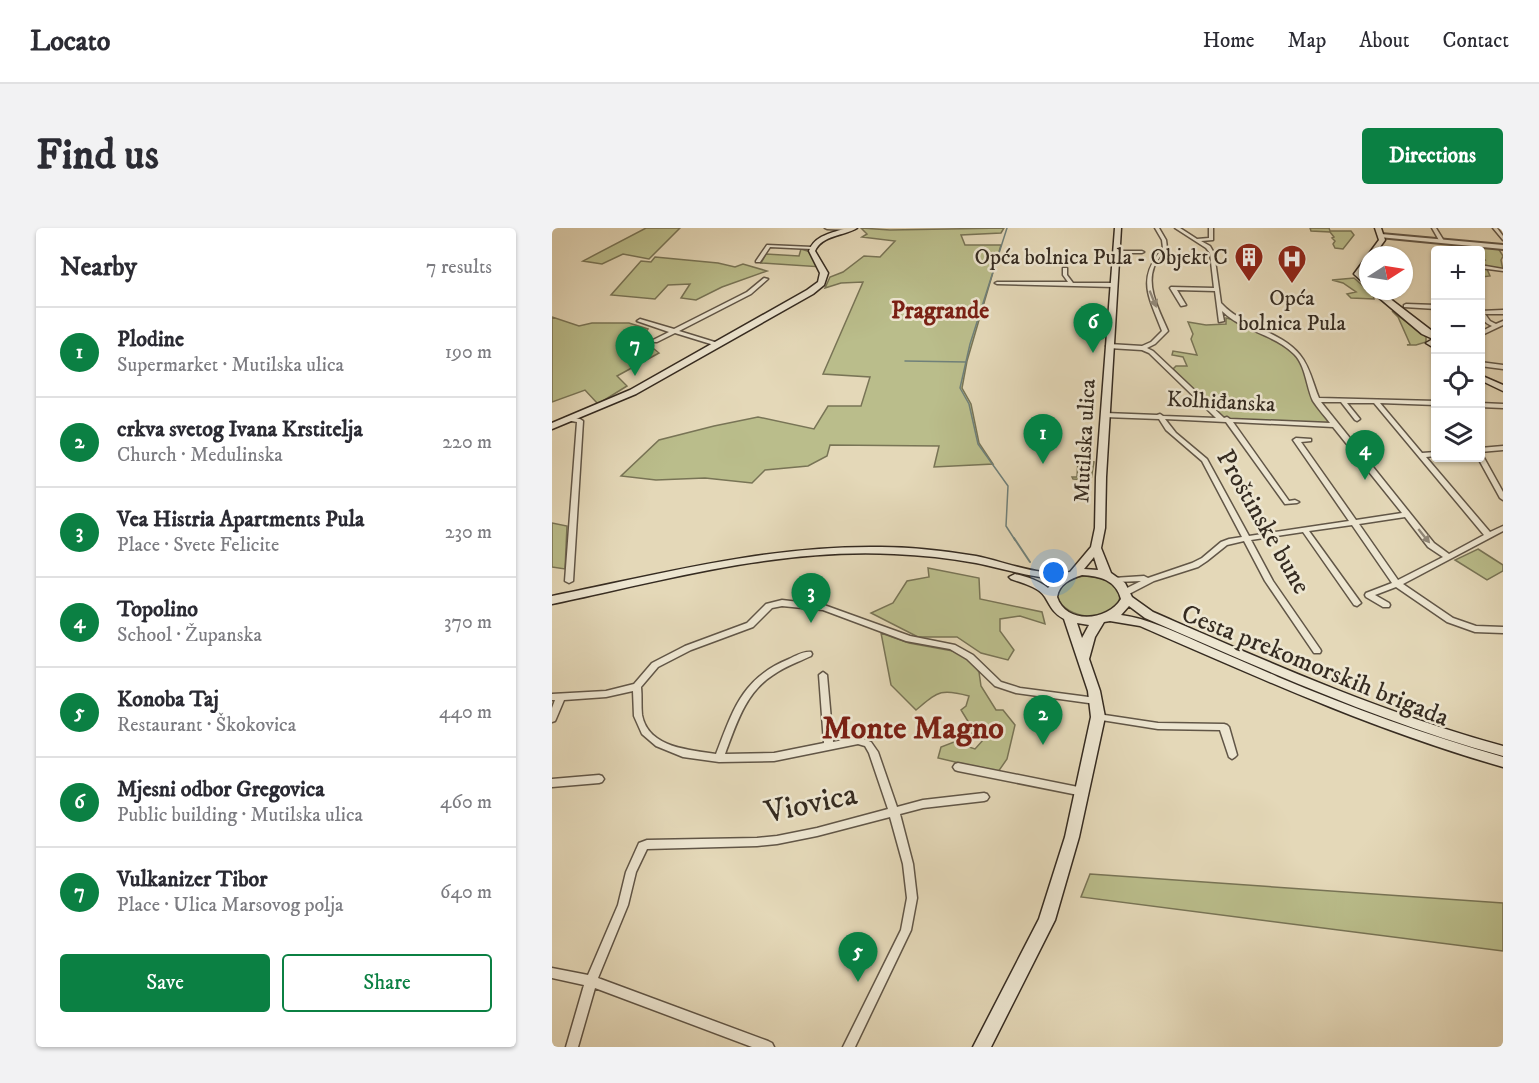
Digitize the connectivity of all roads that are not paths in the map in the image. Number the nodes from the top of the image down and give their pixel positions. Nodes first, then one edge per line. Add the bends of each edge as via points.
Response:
1 (827, 228) edge
2 (1118, 228) edge
3 (1157, 228) edge
4 (1176, 228) edge
5 (1210, 228) edge
6 (1378, 228) edge
7 (1434, 228) edge
8 (1495, 228) edge
9 (852, 229) edge
10 (1381, 236) junction
11 (1211, 239) junction
12 (1503, 239) edge
13 (1196, 240) junction
14 (1442, 241) junction
15 (1377, 246) edge
16 (1503, 247) edge
17 (812, 248) junction
18 (1116, 252) junction
19 (1142, 252) dead end
20 (1212, 253) junction
21 (758, 261) dead end
22 (1485, 267) edge
23 (1065, 269) dead end
24 (1503, 270) edge
25 (766, 279) dead end
26 (997, 283) dead end
27 (1072, 284) junction
28 (1114, 285) junction
29 (1217, 290) junction
30 (1386, 300) edge
31 (1183, 304) dead end
32 (1219, 304) junction
33 (1406, 306) dead end
34 (1431, 307) edge
35 (1485, 312) edge
36 (1503, 312) edge
37 (1231, 315) junction
38 (1485, 318) edge
39 (640, 321) dead end
40 (1503, 323) edge
41 (1495, 326) junction
42 (674, 331) junction
43 (1485, 331) edge
44 (1431, 339) edge
45 (655, 341) dead end
46 (716, 344) junction
47 (1109, 346) junction
48 (1143, 348) junction
49 (1485, 365) edge
50 (1503, 367) edge
51 (1485, 379) edge
52 (1503, 388) edge
53 (1316, 400) junction
54 (1343, 401) junction
55 (1376, 402) junction
56 (1431, 403) edge
57 (1485, 405) edge
58 (1503, 406) edge
59 (588, 411) junction
60 (1105, 415) junction
61 (1160, 416) junction
62 (567, 419) junction
63 (1224, 419) junction
64 (1357, 419) dead end
65 (580, 422) junction
66 (1335, 425) junction
67 (552, 426) edge
68 (1309, 440) dead end
69 (1503, 448) edge
70 (1485, 450) edge
71 (1431, 454) edge
72 (1421, 455) junction
73 (1484, 462) edge
74 (1500, 487) edge
75 (1503, 498) edge
76 (1295, 502) dead end
77 (1406, 515) junction
78 (1354, 522) junction
79 (1503, 528) edge
80 (1304, 529) junction
81 (1489, 536) junction
82 (1246, 538) junction
83 (1096, 548) junction
84 (833, 550) junction
85 (1449, 557) junction
86 (1070, 575) junction
87 (1153, 577) junction
88 (1111, 578) junction
89 (569, 581) dead end
90 (1397, 584) junction
91 (1051, 595) junction
92 (1126, 596) junction
93 (552, 600) edge
94 (1357, 603) dead end
95 (1386, 605) dead end
96 (1070, 617) junction
97 (1105, 619) junction
98 (1503, 630) edge
99 (1317, 651) dead end
100 (808, 654) dead end
101 (1083, 662) junction
102 (823, 675) dead end
103 (637, 686) junction
104 (556, 697) edge
105 (1096, 700) junction
106 (1098, 717) junction
107 (552, 719) edge
108 (829, 746) junction
109 (1503, 752) edge
110 (1232, 755) dead end
111 (719, 759) junction
112 (1503, 762) edge
113 (958, 767) dead end
114 (600, 779) dead end
115 (552, 783) edge
116 (1083, 792) junction
117 (984, 797) dead end
118 (894, 812) junction
119 (552, 973) edge
120 (591, 981) junction
121 (572, 1047) edge
122 (768, 1047) edge
123 (849, 1047) edge
124 (982, 1047) edge

1 - 9 street
2 - 18 main road, Mutilska ulica
3 -> 48 street via 1166,244 1152,262 1148,287 1165,331
4 - 13 street
5 - 11 street
6 - 10 main road
7 - 14 street
8 - 12 street
9 - 17 main road via 822,238
10 - 14 street
10 - 15 main road
11 - 13 street
11 - 20 street
13 - 20 street
14 - 16 street
17 - 21 street via 769,246
17 - 46 main road via 824,273 819,286
18 - 19 street
18 - 28 main road, Mutilska ulica
20 - 29 street
22 - 24 street
23 - 27 street
25 - 42 street via 749,293
26 - 27 street
27 - 28 street
28 - 47 main road, Mutilska ulica
29 - 31 street via 1173,288
29 - 32 street
30 - 44 main road
32 - 37 street
32 - 37 street via 1221,319
33 - 34 street
35 - 36 street
37 - 53 street via 1300,357
38 - 41 street
39 - 42 street
40 - 41 street
41 - 43 street
42 - 45 street
42 - 46 street
46 - 59 main road via 633,392
47 - 48 street
47 - 60 main road, Mutilska ulica
48 - 63 street via 1158,357
49 - 50 street
51 - 52 main road
53 - 54 street
53 - 66 street
54 - 55 street
54 - 64 street
55 - 56 street
55 - 72 street
57 - 58 street
59 - 62 main road
59 - 65 street
60 - 61 street, Kolhiđanska
60 - 83 main road, Mutilska ulica
61 - 63 street, Kolhiđanska
61 - 82 street, Proštinske bune via 1164,426 1205,460
62 - 65 street
62 - 67 main road
63 - 66 street, Kolhiđanska
63 - 76 street via 1287,503
65 - 89 street
66 - 77 street
68 - 78 street via 1296,440
69 - 70 street
71 - 72 street
72 - 81 street
73 - 74 street
74 - 75 street
77 - 78 street
77 -> 85 street via 1431,545
78 - 80 street
78 - 90 street
79 - 81 street
80 - 82 street
80 - 94 street
81 - 85 street
82 - 87 street via 1222,543 1196,564
82 - 99 street, Proštinske bune via 1269,581
83 - 86 main road
83 - 88 main road, Mutilska ulica
84 - 86 main road via 934,554 1043,575
84 - 91 main road via 968,566 1021,578
84 - 93 main road via 724,562
85 - 90 street
86 - 88 main road via 1090,572
86 - 91 main road via 1058,581
87 - 88 street
87 - 92 street
88 - 92 main road
90 - 95 street via 1370,595
90 - 98 street via 1450,620 1475,629
91 - 96 main road via 1059,611
92 - 97 main road via 1124,606
92 - 109 main road, Cesta prekomorskih brigada via 1149,615 1342,698
96 - 97 main road
96 - 101 main road
97 - 101 main road via 1096,624 1088,639
97 - 112 main road, Cesta prekomorskih brigada via 1142,622 1334,705
100 - 111 street via 766,674 746,694
101 - 105 main road
102 - 108 street
103 - 104 street via 620,693
103 - 105 street via 656,665 688,648 750,625 774,603 824,608 909,639 952,647 970,657 998,684 1019,691
103 - 111 street via 640,725 651,739 670,749
104 - 107 street
105 - 106 main road
106 - 110 street via 1158,726 1224,727
106 - 116 main road
108 - 111 street via 774,757
108 - 118 street via 863,741 881,770
113 - 116 street
114 - 115 street
116 - 124 main road via 1047,920
117 - 118 street, Viovica via 932,802
118 - 120 street, Viovica via 777,840 643,846
118 - 123 street via 908,864 912,898 906,930
119 - 120 street
120 - 121 street
120 - 122 street

